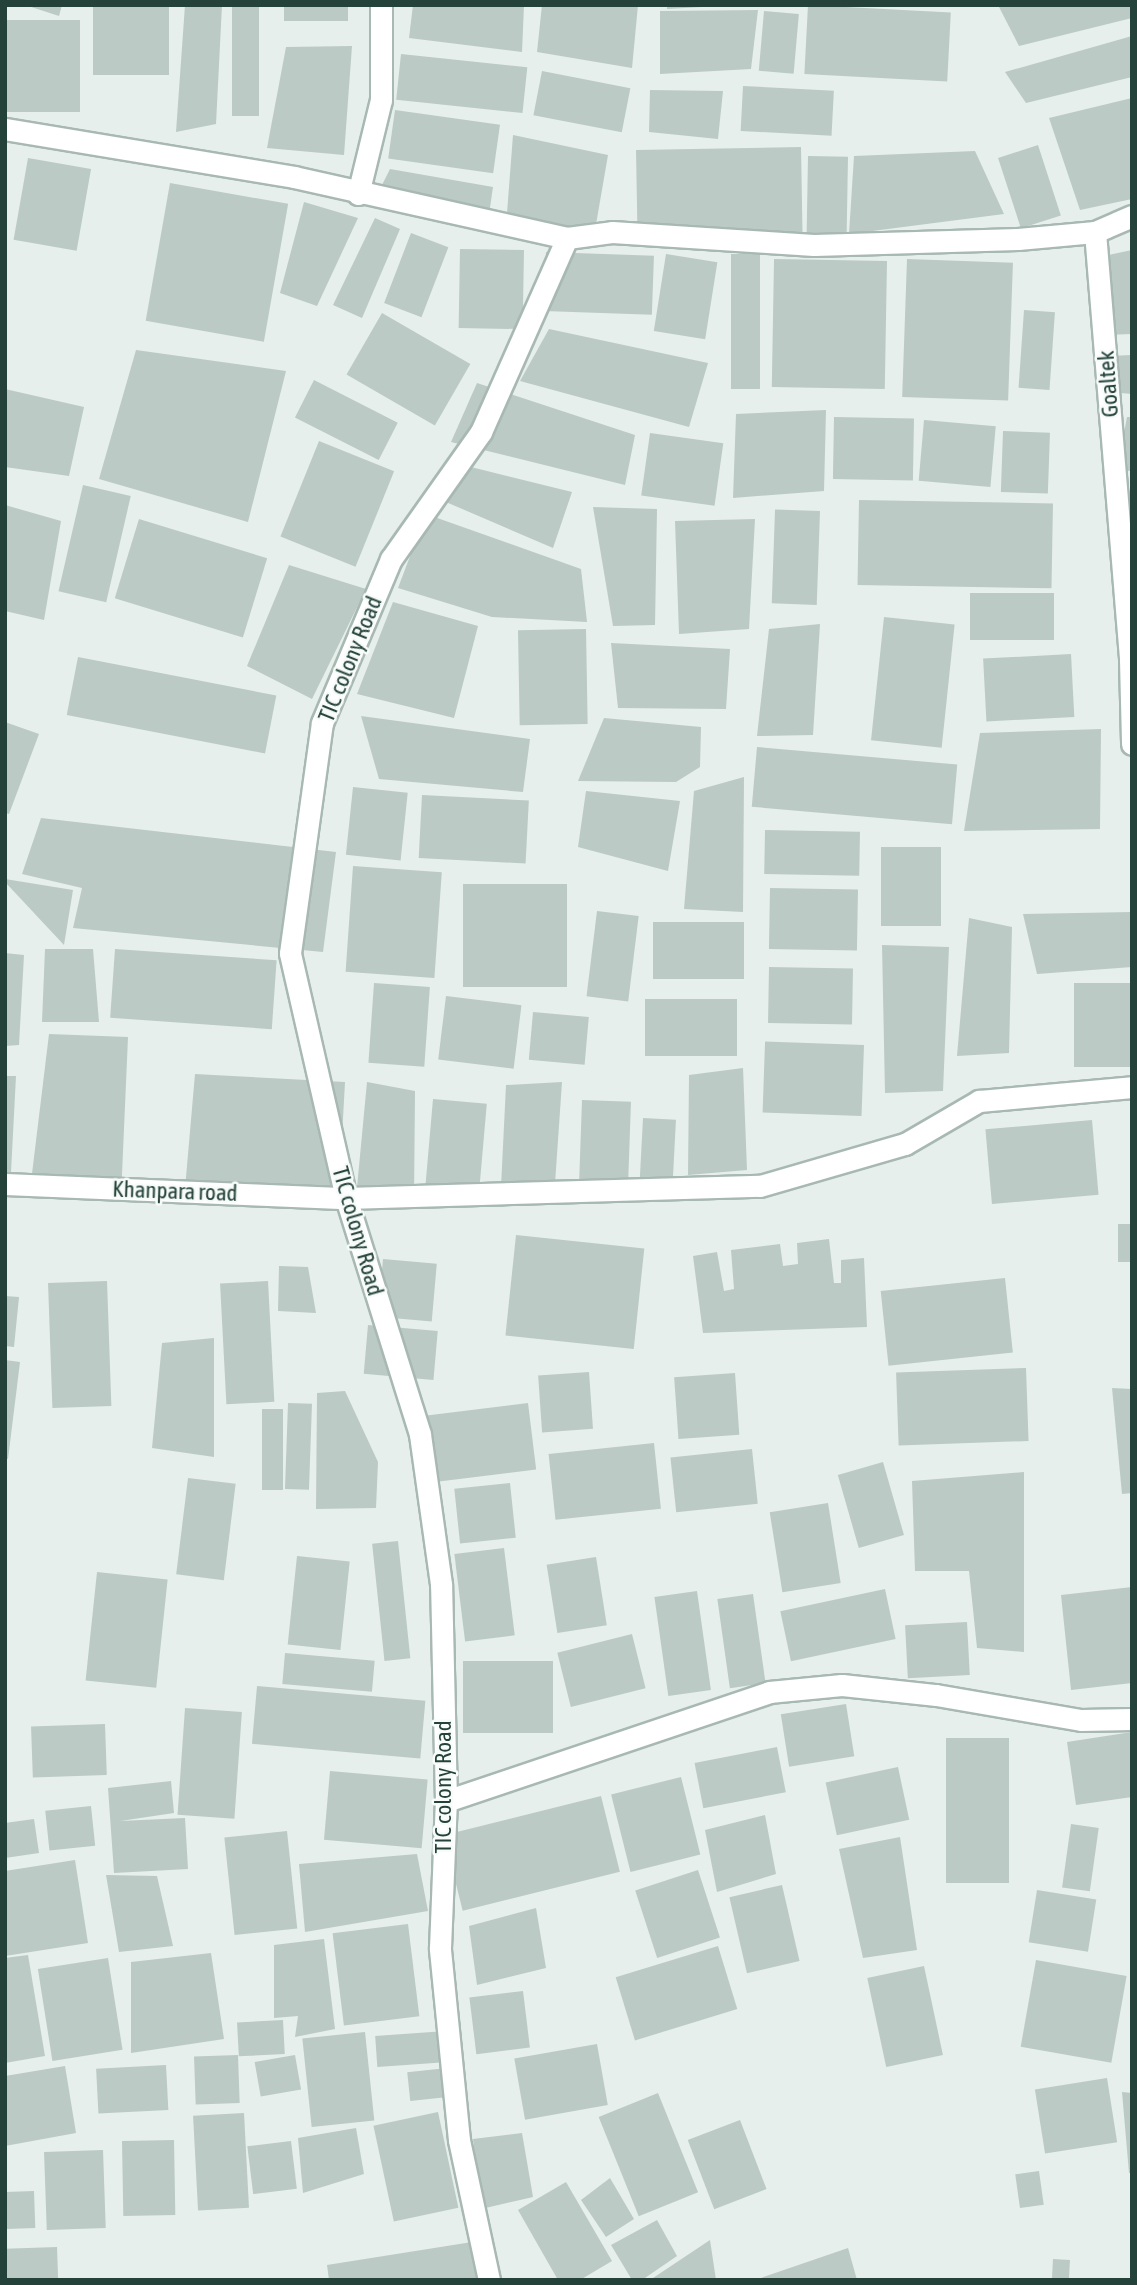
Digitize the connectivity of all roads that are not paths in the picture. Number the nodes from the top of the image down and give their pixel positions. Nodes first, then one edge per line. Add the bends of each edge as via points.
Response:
1 (380, 5) edge
2 (5, 129) edge
3 (358, 194) junction
4 (1132, 216) edge
5 (1095, 232) junction
6 (567, 238) junction
7 (1132, 744) edge
8 (1132, 1087) edge
9 (5, 1184) edge
10 (346, 1198) junction
11 (1132, 1718) edge
12 (446, 1801) junction
13 (489, 2280) edge

1 - 3 street via 381,100
2 - 3 street via 294,177
3 - 6 street
4 - 5 street
5 - 6 street via 814,245 612,232
5 - 7 street, Goaltek via 1130,660
6 - 10 street, TIC colony Road via 481,432 391,559 322,723 290,953
8 - 10 street, Khanpara road via 979,1101 905,1144 760,1186
9 - 10 street, Khanpara road
10 - 12 street, TIC colony Road via 420,1434 441,1584
11 - 12 street via 1081,1720 936,1695 842,1685 769,1692
12 - 13 street, TIC colony Road via 440,1948 459,2140

